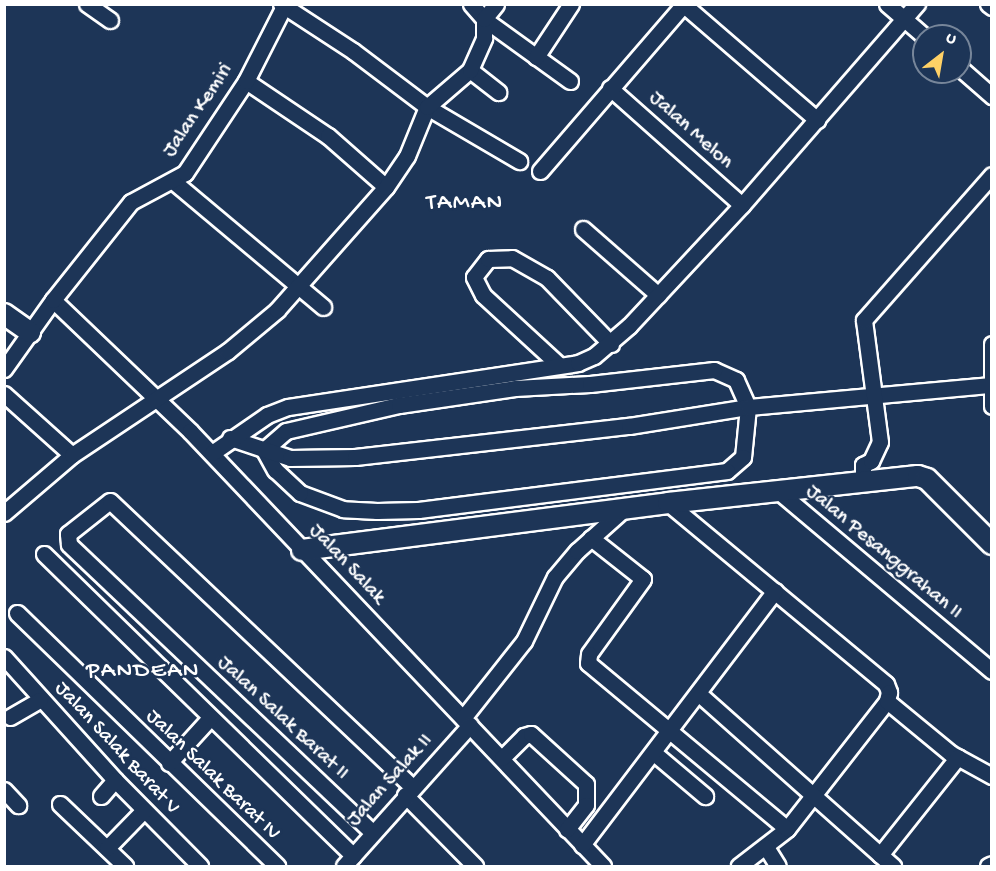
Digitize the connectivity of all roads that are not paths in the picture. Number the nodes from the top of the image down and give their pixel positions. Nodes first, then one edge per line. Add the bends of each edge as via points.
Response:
1 (87, 4) edge
2 (471, 4) edge
3 (496, 4) edge
4 (887, 4) edge
5 (917, 4) edge
6 (283, 5) edge
7 (684, 5) edge
8 (576, 7) edge
9 (110, 20) dead end
10 (484, 20) junction
11 (904, 20) junction
12 (912, 26) edge
13 (536, 57) junction
14 (470, 70) junction
15 (972, 78) edge
16 (246, 81) junction
17 (570, 81) dead end
18 (610, 88) junction
19 (498, 92) dead end
20 (992, 96) edge
21 (427, 107) junction
22 (817, 120) junction
23 (519, 161) dead end
24 (540, 171) dead end
25 (992, 176) edge
26 (173, 181) junction
27 (386, 187) junction
28 (741, 205) junction
29 (583, 229) dead end
30 (298, 286) junction
31 (658, 295) junction
32 (53, 300) junction
33 (323, 307) dead end
34 (4, 314) edge
35 (30, 332) junction
36 (611, 344) junction
37 (992, 344) edge
38 (559, 365) junction
39 (4, 369) edge
40 (990, 385) edge
41 (4, 394) edge
42 (874, 396) junction
43 (155, 398) junction
44 (992, 406) edge
45 (748, 407) junction
46 (230, 438) junction
47 (264, 450) junction
48 (212, 453) junction
49 (72, 455) junction
50 (863, 480) junction
51 (777, 490) junction
52 (668, 503) junction
53 (624, 509) junction
54 (4, 513) edge
55 (591, 538) junction
56 (992, 544) edge
57 (302, 550) junction
58 (44, 554) dead end
59 (775, 591) junction
60 (17, 613) dead end
61 (4, 657) edge
62 (992, 671) edge
63 (698, 693) junction
64 (37, 701) junction
65 (886, 701) junction
66 (10, 717) dead end
67 (210, 718) junction
68 (466, 721) junction
69 (672, 730) junction
70 (654, 753) junction
71 (958, 757) junction
72 (502, 758) junction
73 (169, 763) junction
74 (992, 776) edge
75 (115, 780) junction
76 (4, 790) edge
77 (408, 791) junction
78 (815, 794) junction
79 (101, 796) dead end
80 (705, 796) dead end
81 (60, 804) dead end
82 (18, 805) dead end
83 (143, 811) junction
84 (567, 829) junction
85 (788, 829) junction
86 (372, 832) junction
87 (582, 845) junction
88 (766, 847) junction
89 (107, 848) junction
90 (880, 855) junction
91 (349, 863) edge
92 (125, 867) edge
93 (200, 867) edge
94 (277, 867) edge
95 (475, 867) edge
96 (603, 867) edge
97 (739, 867) edge
98 (778, 867) edge
99 (893, 867) edge

1 - 9 street
2 - 10 street
3 - 10 street
4 - 11 street
5 - 11 street
6 - 16 street, Jalan Kemiri
6 - 21 street
7 - 18 street
7 - 22 street
8 - 13 street
10 - 13 street
10 - 14 street via 484,38
11 - 12 street
11 - 22 street
13 - 17 street
14 - 19 street
14 - 21 street
15 - 20 street
16 - 26 street, Jalan Kemiri via 185,173
16 - 27 street via 328,136
18 - 24 street
18 - 28 street, Jalan Melon
21 - 23 street
21 - 27 street via 408,156
22 - 28 street
25 - 42 street via 863,326
26 - 30 street
26 - 32 street, Jalan Kemiri via 131,202
27 - 30 street
28 - 31 street
29 - 31 street
30 - 33 street
30 - 43 street via 237,344
31 - 36 street
32 - 35 street, Jalan Kemiri
32 - 43 street, Jalan Salak
34 - 35 main road
35 - 39 street, Jalan Kemiri
36 - 38 street via 578,363
36 - 38 street via 547,278 513,258 488,259 474,277 483,295
37 - 40 street
38 - 46 street via 312,402 267,415
40 - 42 street
40 - 44 street
41 - 49 street
42 - 45 street
42 - 50 street via 880,442 871,460 863,465
43 - 48 street, Jalan Salak
43 - 49 street
45 - 47 street via 629,426 355,457 290,458
45 - 47 street via 736,380 714,370 515,388 399,405 286,431
45 - 47 street via 743,457 727,471 418,510 343,509 300,493 275,470
46 - 47 street
46 - 48 street
48 - 57 street, Jalan Salak
49 - 54 street
50 - 51 main road
50 - 56 main road via 907,476 927,479
51 - 52 main road
51 - 62 street, Jalan Pesanggrahan II
52 - 53 main road
52 - 59 street
53 - 55 street, Jalan Salak II
53 - 57 main road
55 - 68 street, Jalan Salak II via 555,577 524,641
55 - 69 street via 642,578 643,583 586,660
57 - 68 street, Jalan Salak
58 - 67 street
59 - 63 street
59 - 65 street via 886,684
60 - 73 street, Jalan Salak Barat IV
61 - 64 street, Jalan Salak Barat V
63 - 69 street
63 - 78 street
64 - 66 street
64 - 75 street, Jalan Salak Barat V
65 - 71 street
65 - 78 street
67 - 73 street
67 - 91 street
68 - 72 street, Jalan Salak
68 - 77 street, Jalan Salak II
69 - 70 street
69 - 85 street
70 - 80 street
70 - 87 street
71 - 74 street
71 - 90 street
72 - 84 street, Jalan Salak
72 - 84 street via 531,734 586,784 586,805
73 - 94 street, Jalan Salak Barat IV
75 - 79 street
75 - 83 street, Jalan Salak Barat V
76 - 82 street
77 - 86 street, Jalan Salak II
77 - 86 street, Jalan Salak Barat II via 111,502 68,534 69,544
77 - 95 street
78 - 85 street
78 - 90 street
81 - 89 street
83 - 89 street
83 - 93 street, Jalan Salak Barat V
84 - 87 street, Jalan Salak
85 - 88 street
86 - 91 street, Jalan Salak II
87 - 96 street, Jalan Salak
88 - 97 street
88 - 98 street
89 - 92 street
90 - 99 street

